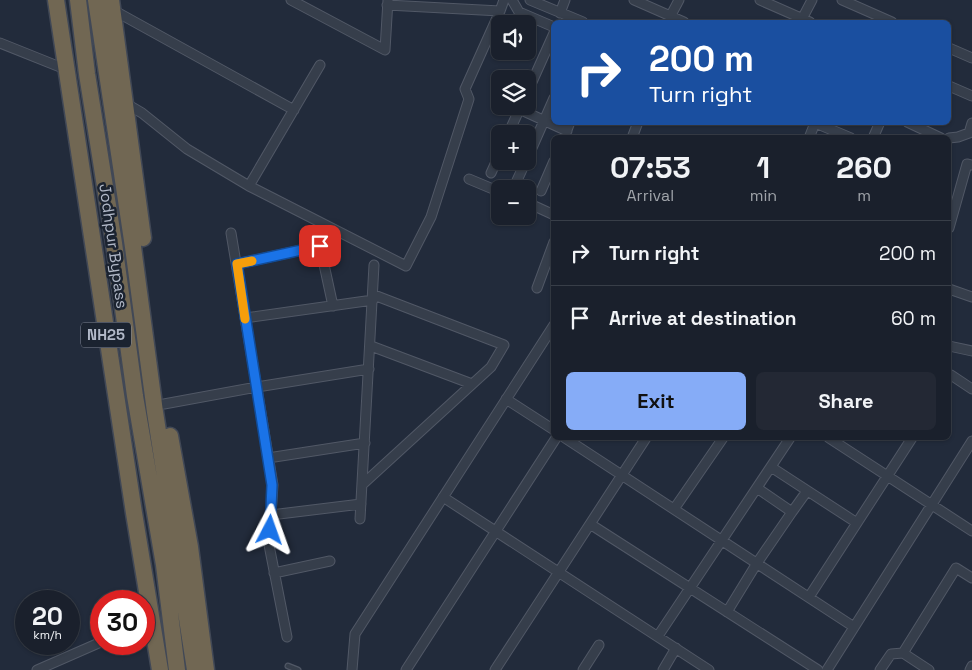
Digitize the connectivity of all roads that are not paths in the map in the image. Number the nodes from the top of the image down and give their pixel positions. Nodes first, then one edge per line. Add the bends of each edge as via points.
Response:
1 (56, 0) edge
2 (78, 0) edge
3 (96, 0) edge
4 (291, 0) edge
5 (504, 0) edge
6 (512, 0) edge
7 (530, 0) edge
8 (566, 0) edge
9 (634, 0) edge
10 (679, 0) edge
11 (760, 0) edge
12 (812, 0) edge
13 (842, 0) edge
14 (388, 3) edge
15 (112, 5) edge
16 (500, 11) junction
17 (560, 13) junction
18 (670, 16) junction
19 (578, 20) edge
20 (679, 20) edge
21 (804, 20) edge
22 (806, 20) edge
23 (887, 20) edge
24 (551, 26) edge
25 (551, 39) edge
26 (0, 43) edge
27 (951, 49) edge
28 (972, 58) edge
29 (320, 65) dead end
30 (65, 69) junction
31 (536, 73) edge
32 (951, 87) edge
33 (972, 96) edge
34 (125, 103) junction
35 (551, 105) edge
36 (294, 110) junction
37 (534, 115) edge
38 (544, 120) junction
39 (551, 123) edge
40 (972, 123) edge
41 (556, 125) edge
42 (913, 125) edge
43 (832, 126) edge
44 (567, 130) edge
45 (846, 135) edge
46 (935, 135) edge
47 (536, 138) edge
48 (951, 138) edge
49 (972, 165) edge
50 (551, 168) edge
51 (492, 170) edge
52 (491, 173) dead end
53 (469, 179) dead end
54 (249, 186) junction
55 (491, 188) edge
56 (541, 191) dead end
57 (536, 207) edge
58 (551, 214) edge
59 (951, 221) edge
60 (231, 233) dead end
61 (551, 250) edge
62 (237, 264) junction
63 (374, 264) dead end
64 (537, 288) dead end
65 (951, 290) edge
66 (972, 297) edge
67 (373, 298) junction
68 (333, 306) junction
69 (245, 318) junction
70 (551, 332) edge
71 (370, 346) junction
72 (951, 346) edge
73 (972, 351) edge
74 (369, 369) junction
75 (951, 375) dead end
76 (472, 384) junction
77 (256, 387) junction
78 (972, 389) edge
79 (506, 399) junction
80 (164, 404) junction
81 (551, 428) edge
82 (555, 440) edge
83 (568, 440) edge
84 (645, 440) edge
85 (722, 440) edge
86 (789, 440) edge
87 (835, 440) edge
88 (911, 440) edge
89 (972, 441) edge
90 (365, 443) junction
91 (268, 458) junction
92 (770, 467) junction
93 (622, 475) junction
94 (887, 476) junction
95 (362, 484) junction
96 (757, 488) junction
97 (807, 490) junction
98 (443, 497) junction
99 (361, 504) junction
100 (932, 505) junction
101 (674, 509) junction
102 (792, 512) junction
103 (271, 515) junction
104 (360, 519) dead end
105 (857, 523) junction
106 (590, 524) junction
107 (496, 531) junction
108 (972, 531) edge
109 (722, 540) junction
110 (330, 561) dead end
111 (757, 563) junction
112 (559, 572) junction
113 (274, 573) junction
114 (972, 578) edge
115 (690, 588) junction
116 (144, 590) edge
117 (809, 597) junction
118 (727, 612) junction
119 (854, 627) junction
120 (658, 636) junction
121 (287, 637) dead end
122 (599, 645) dead end
123 (90, 647) edge
124 (676, 648) junction
125 (155, 650) edge
126 (903, 654) junction
127 (288, 666) dead end
128 (972, 666) edge
129 (411, 668) edge
130 (37, 670) edge
131 (160, 670) edge
132 (177, 670) edge
133 (195, 670) edge
134 (206, 670) edge
135 (298, 670) edge
136 (352, 670) edge
137 (495, 670) edge
138 (583, 670) edge
139 (663, 670) edge
140 (709, 670) edge
141 (818, 670) edge
142 (827, 670) edge
143 (880, 670) edge
144 (929, 670) edge
145 (970, 670) edge

1 - 30 highway, NH25
2 - 132 highway, Jodhpur Bypass / NH25
3 - 133 highway, Jodhpur Bypass / NH25
4 - 14 street via 385,50
5 - 16 street
6 - 24 street via 519,12
7 - 17 street
8 - 17 street
9 - 18 street
10 - 18 street
11 - 21 street
12 - 22 street
13 - 23 street
14 - 16 street
15 - 34 highway, NH25
15 - 36 street
16 - 54 street via 465,89 469,99 431,217 406,266
17 - 19 street
18 - 20 street
25 - 31 street
26 - 30 street
27 - 28 street
29 - 36 street
30 - 116 highway, NH25
32 - 33 street
34 - 54 street via 187,149
34 - 80 highway, NH25
35 - 38 street
36 - 54 street
37 - 38 street
38 - 39 street
38 - 47 street
40 - 48 street via 969,133
41 - 44 street
42 - 46 street
43 - 45 street
49 - 59 street via 967,164
50 - 56 street
51 - 52 street
53 - 55 street
57 - 58 street
60 - 62 street
61 - 64 street
62 - 68 street via 320,246
62 - 69 street
63 - 67 street
65 - 66 street
67 - 68 street
67 - 71 street
67 - 76 street via 504,345 491,367
68 - 69 street
69 - 77 street
70 - 79 street
71 - 74 street
71 - 76 street
72 - 73 street
74 - 77 street
74 - 90 street
75 - 78 street
76 - 95 street
77 - 80 street
77 - 91 street
79 - 81 street
79 - 98 street
80 - 134 highway, NH25 via 190,547
82 - 107 street
83 - 93 street
84 - 93 street
85 - 101 street
86 - 92 street
87 - 94 street
88 - 94 street
89 - 100 street
90 - 91 street
90 - 95 street
91 - 103 street via 272,485
92 - 96 street
92 - 97 street
93 - 101 street
93 - 106 street
94 - 100 street
94 - 105 street
95 - 99 street
96 - 102 street
96 - 109 street
97 - 102 street
97 - 105 street
98 - 107 street
98 - 136 street via 355,634
99 - 103 street
99 - 104 street
100 - 108 street
100 - 119 street
101 - 109 street
102 - 111 street
103 - 113 street via 269,545
105 - 117 street
106 - 112 street
106 - 115 street
107 - 112 street
107 - 129 street
109 - 111 street
109 - 115 street
110 - 113 street
111 - 117 street
111 - 118 street
112 - 120 street
112 - 137 street
113 - 121 street
114 - 126 street via 956,568
115 - 118 street
115 - 120 street
117 - 119 street
118 - 141 street
119 - 142 street
120 - 124 street
122 - 138 street
123 - 130 street
124 - 139 street
124 - 140 street
125 - 131 highway, NH25
126 - 143 street via 891,654
126 - 144 street
127 - 135 lane
128 - 145 street

